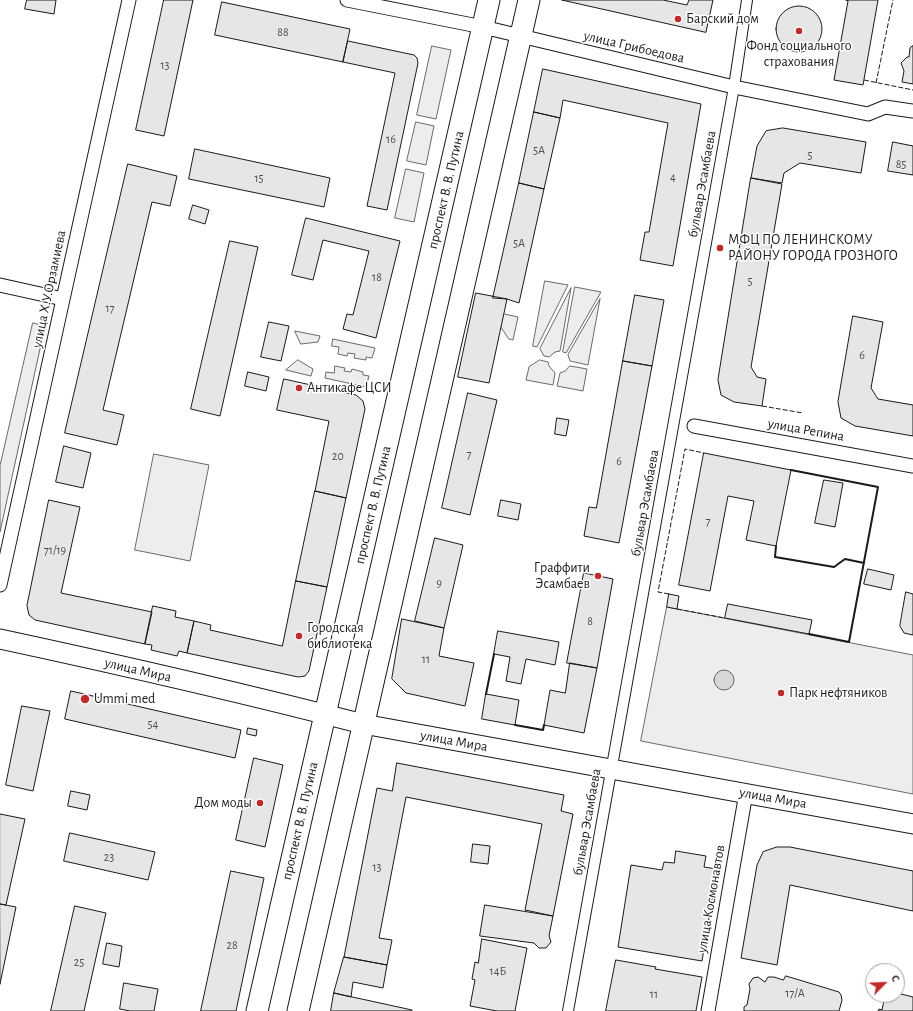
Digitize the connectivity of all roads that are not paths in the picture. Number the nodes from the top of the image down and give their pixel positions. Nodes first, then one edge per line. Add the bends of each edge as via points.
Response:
1 (129, 0) edge
2 (347, 0) edge
3 (489, 0) edge
4 (529, 0) edge
5 (747, 0) edge
6 (483, 27) junction
7 (520, 36) junction
8 (734, 87) junction
9 (913, 112) edge
10 (0, 285) edge
11 (63, 299) junction
12 (694, 426) dead end
13 (913, 466) edge
14 (0, 585) edge
15 (0, 638) edge
16 (325, 714) junction
17 (363, 724) junction
18 (611, 769) junction
19 (746, 793) junction
20 (913, 824) edge
21 (257, 1011) edge
22 (298, 1011) edge
23 (568, 1011) edge
24 (708, 1011) edge

1 - 11 street, улица Х.У.Орзамиева
2 - 6 street, улица Грибоедова
3 - 6 main road, проспект В. В. Путина
4 - 7 main road
5 - 8 street, бульвар Эсамбаева
6 - 7 street, улица Грибоедова
6 - 16 main road, проспект В. В. Путина
7 - 8 street, улица Грибоедова
7 - 17 main road
8 - 9 street, улица Грибоедова via 868,114 885,107
8 - 18 street, бульвар Эсамбаева
10 - 11 street
11 - 14 street, улица Х.У.Орзамиева
12 - 13 street, улица Репина
15 - 16 main road, улица Мира
16 - 17 main road, улица Мира
16 - 21 main road, проспект В. В. Путина
17 - 18 main road, улица Мира
17 - 22 main road
18 - 19 main road, улица Мира
18 - 23 street, бульвар Эсамбаева
19 - 20 main road, улица Мира
19 - 24 street, улица Космонавтов

